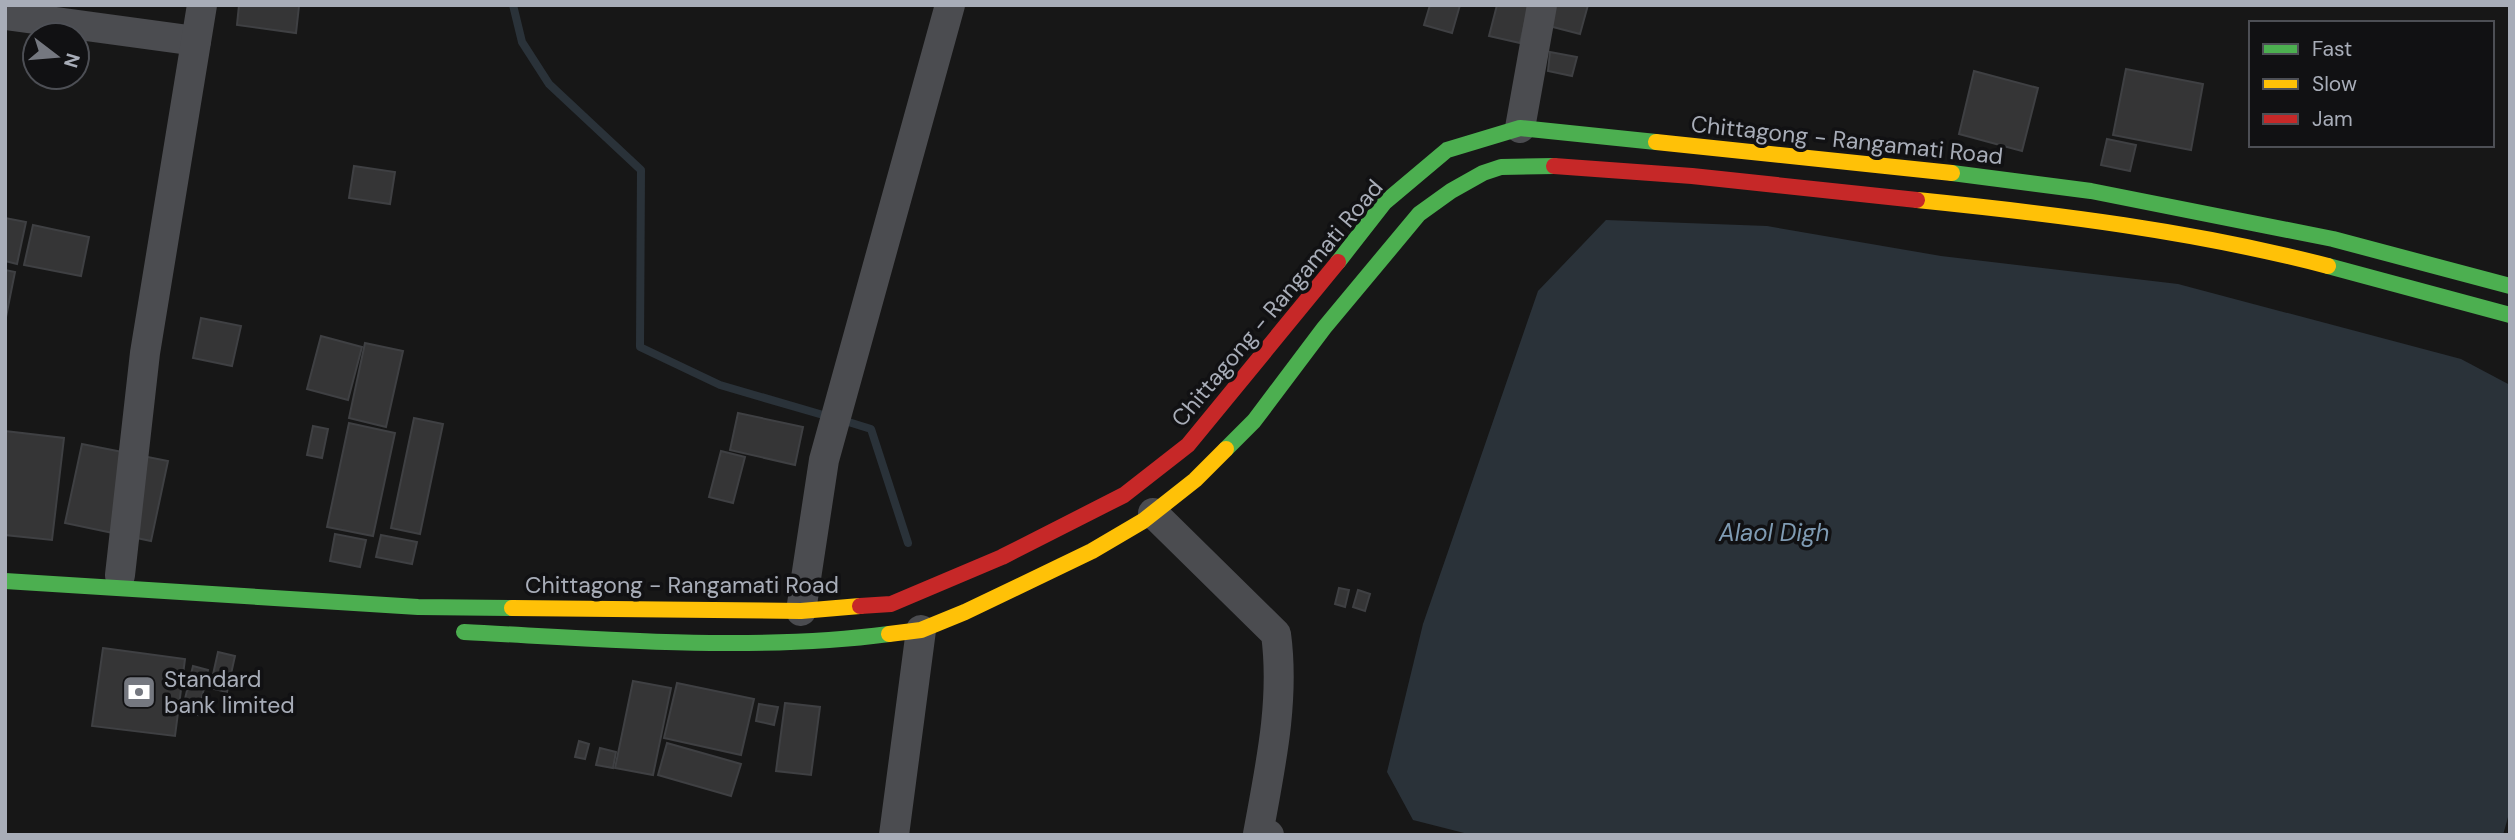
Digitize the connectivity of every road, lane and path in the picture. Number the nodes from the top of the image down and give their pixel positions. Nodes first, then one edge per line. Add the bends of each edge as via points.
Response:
1 (202, 5) edge
2 (950, 5) edge
3 (1542, 5) edge
4 (5, 15) edge
5 (196, 41) junction
6 (1520, 128) junction
7 (2510, 286) edge
8 (2510, 316) edge
9 (1153, 513) junction
10 (120, 575) dead end
11 (5, 581) edge
12 (802, 611) junction
13 (921, 630) junction
14 (450, 631) dead end
15 (894, 835) edge
16 (1269, 835) edge

1 - 5 street
2 - 12 street via 824,460
3 - 6 street
4 - 5 street
5 - 10 street via 145,353
6 - 7 highway, Chittagong - Rangamati Road via 2091,191 2333,239
6 - 12 highway, Chittagong - Rangamati Road via 1447,150 1384,203 1188,445 1124,495 1002,557 891,604
8 - 9 highway via 2267,250 2044,213 1692,176 1501,167 1451,191 1419,214 1254,421 1212,464
9 - 13 highway via 1091,551
9 - 16 street via 1276,634 1280,658 1274,750 1258,834
11 - 12 highway, Chittagong - Rangamati Road via 418,607
13 - 14 highway via 838,641 734,642
13 - 15 street

